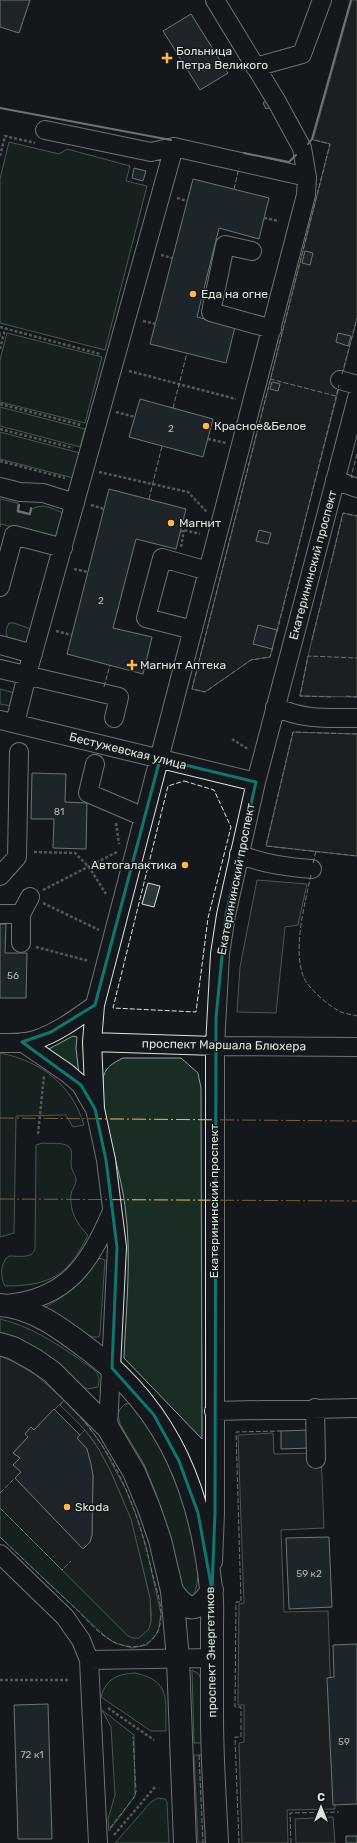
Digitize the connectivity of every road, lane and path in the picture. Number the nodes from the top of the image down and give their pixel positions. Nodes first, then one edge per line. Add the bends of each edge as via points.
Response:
1 (215, 0) edge
2 (316, 2) edge
3 (255, 67) junction
4 (45, 130) dead end
5 (174, 147) junction
6 (307, 177) junction
7 (264, 218) dead end
8 (279, 221) dead end
9 (252, 251) dead end
10 (0, 328) edge
11 (5, 329) junction
12 (272, 329) junction
13 (0, 349) edge
14 (109, 361) junction
15 (357, 398) edge
16 (238, 400) dead end
17 (0, 404) edge
18 (0, 429) edge
19 (96, 429) junction
20 (208, 439) dead end
21 (228, 443) dead end
22 (87, 460) junction
23 (0, 461) edge
24 (56, 476) dead end
25 (335, 480) junction
26 (0, 486) edge
27 (357, 488) edge
28 (75, 504) junction
29 (209, 514) dead end
30 (184, 530) junction
31 (180, 532) dead end
32 (203, 535) dead end
33 (62, 548) junction
34 (179, 553) dead end
35 (208, 571) junction
36 (0, 587) edge
37 (193, 630) junction
38 (0, 645) edge
39 (33, 654) junction
40 (146, 663) dead end
41 (0, 669) edge
42 (167, 669) dead end
43 (27, 676) junction
44 (276, 706) junction
45 (114, 718) dead end
46 (357, 718) edge
47 (8, 721) edge
48 (19, 752) dead end
49 (160, 759) junction
50 (95, 764) dead end
51 (256, 782) junction
52 (112, 804) junction
53 (144, 817) junction
54 (18, 852) junction
55 (239, 854) junction
56 (89, 867) junction
57 (312, 869) dead end
58 (0, 876) edge
59 (108, 896) dead end
60 (30, 897) junction
61 (0, 914) edge
62 (21, 914) junction
63 (99, 930) dead end
64 (21, 943) joint
65 (90, 961) dead end
66 (95, 1005) junction
67 (22, 1042) junction
68 (92, 1042) junction
69 (0, 1043) edge
70 (215, 1046) junction
71 (357, 1047) edge
72 (46, 1058) junction
73 (95, 1109) junction
74 (38, 1134) dead end
75 (114, 1208) junction
76 (1, 1305) edge
77 (0, 1344) edge
78 (112, 1368) junction
79 (315, 1408) junction
80 (357, 1408) edge
81 (214, 1410) junction
82 (108, 1428) junction
83 (316, 1459) dead end
84 (0, 1554) edge
85 (212, 1590) junction
86 (172, 1591) junction
87 (212, 1658) junction
88 (178, 1659) junction
89 (89, 1660) junction
90 (0, 1680) edge
91 (70, 1680) dead end
92 (101, 1704) dead end
93 (154, 1740) dead end
94 (155, 1787) dead end
95 (104, 1841) edge
96 (185, 1843) edge
97 (217, 1843) edge

1 - 3 street
2 - 3 street via 302,54
3 - 6 street via 302,148
4 - 5 street via 152,152
5 - 6 street
5 - 14 street
6 - 12 street via 306,195
7 - 8 path
9 - 12 street via 225,245 210,312
10 - 11 path
11 - 13 path
11 - 14 path
12 - 35 street
14 - 16 path
14 - 19 street
15 - 25 street, Екатерининский проспект
17 - 19 path
18 - 22 path
19 - 22 street
20 - 21 path
22 - 28 street
22 - 29 path via 188,492
23 - 24 path
25 - 27 street
25 - 44 street, Екатерининский проспект
26 - 28 street via 20,492 43,492
28 - 33 street
30 - 31 path
30 - 32 path
30 - 34 path
33 - 36 street via 14,535
33 - 39 street
35 - 37 street
35 - 37 street via 162,558 146,618
37 - 49 street
38 - 39 street
39 - 43 street
40 - 42 path
41 - 43 street
43 - 45 street via 119,697
43 - 47 street
44 - 46 street via 302,717
44 - 51 street, Екатерининский проспект
47 - 49 street, Бестужевская улица
48 - 54 street
49 - 51 street, Бестужевская улица
49 - 53 street
50 - 52 street via 88,793
51 - 55 street, Екатерининский проспект
52 - 53 street
52 - 56 path via 120,851
53 - 66 street
54 - 56 path via 74,853
54 - 58 street via 17,857
55 - 57 street via 256,861
55 - 70 street, Екатерининский проспект via 220,954
56 - 59 path
56 - 60 path
60 - 62 street
60 - 63 path
61 - 62 street
62 - 64 street
64 - 65 path
66 - 67 street via 68,1024 35,1040
66 - 68 street
67 - 69 street
67 - 72 street
68 - 70 street, проспект Маршала Блюхера
68 - 73 street
70 - 71 street, проспект Маршала Блюхера
70 - 81 street, Екатерининский проспект
72 - 73 street via 81,1085
72 - 74 path
73 - 75 street
75 - 76 street via 102,1236 72,1279 57,1289 27,1302
75 - 78 street via 117,1247
76 - 78 main road via 28,1311 47,1320
77 - 82 main road via 13,1348 52,1372
78 - 82 street
78 - 85 main road, проспект Энергетиков via 154,1416 168,1437 179,1461 198,1514
79 - 80 street
79 - 81 street
79 - 83 street
81 - 85 street, Екатерининский проспект via 215,1513
82 - 86 main road via 134,1472 149,1508 160,1540
84 - 89 street via 65,1617 81,1640
85 - 86 main road via 204,1602 187,1607
85 - 87 main road, проспект Энергетиков
86 - 88 main road
87 - 88 street
87 - 97 main road, проспект Энергетиков
88 - 89 street
88 - 96 main road
89 - 95 street
90 - 91 path
92 - 93 path
94 - 95 path

